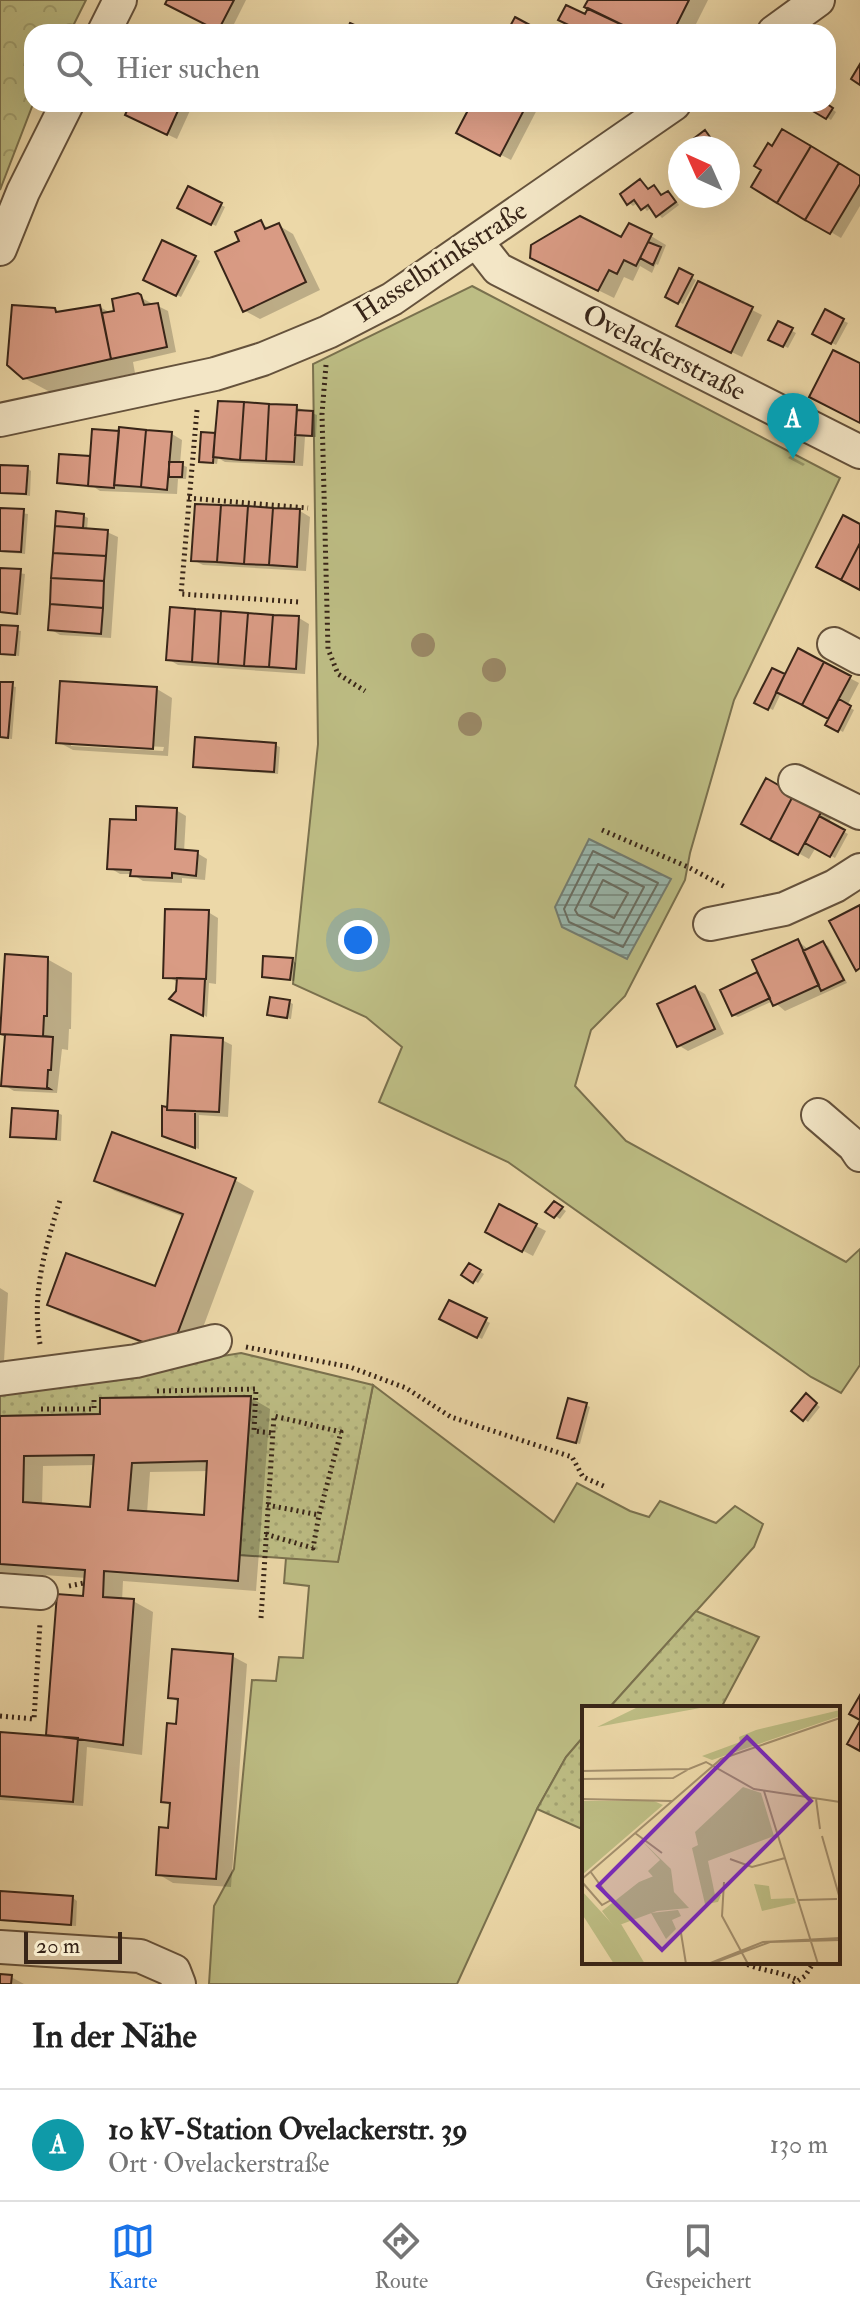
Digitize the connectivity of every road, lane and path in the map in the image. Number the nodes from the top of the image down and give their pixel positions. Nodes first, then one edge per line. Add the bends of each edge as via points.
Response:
1 (120, 0) edge
2 (818, 0) edge
3 (108, 24) edge
4 (785, 24) edge
5 (63, 112) edge
6 (663, 112) edge
7 (477, 242) junction
8 (0, 249) edge
9 (328, 332) junction
10 (200, 377) junction
11 (0, 420) edge
12 (860, 452) edge
13 (188, 498) junction
14 (308, 508) dead end
15 (299, 602) dead end
16 (365, 691) dead end
17 (795, 781) dead end
18 (860, 813) edge
19 (602, 830) dead end
20 (688, 867) dead end
21 (860, 870) edge
22 (710, 924) dead end
23 (818, 1115) dead end
24 (860, 1155) edge
25 (61, 1197) dead end
26 (215, 1341) joint
27 (45, 1373) junction
28 (0, 1379) edge
29 (153, 1391) dead end
30 (94, 1393) dead end
31 (31, 1409) dead end
32 (273, 1433) junction
33 (606, 1487) dead end
34 (267, 1505) junction
35 (319, 1515) junction
36 (265, 1534) junction
37 (84, 1583) dead end
38 (0, 1590) edge
39 (41, 1593) junction
40 (261, 1618) dead end
41 (0, 1716) edge
42 (0, 1947) edge
43 (746, 1964) edge
44 (813, 1964) edge
45 (795, 1982) edge
46 (179, 1984) edge

1 - 3 street
2 - 4 street
5 - 8 street
6 - 7 street, Hasselbrinkstraße
7 - 9 street, Hasselbrinkstraße via 392,299
7 - 12 street, Ovelackerstraße via 498,269
9 - 10 street, Hasselbrinkstraße
9 - 16 path via 322,414 328,649 338,674
10 - 11 street, Hasselbrinkstraße
10 - 13 path
13 - 14 path
13 - 15 path via 181,594
17 - 18 street
19 - 20 path
21 - 22 street via 784,909
23 - 24 street
25 - 27 path via 37,1289
26 - 27 street via 136,1361
26 - 33 path via 350,1367 406,1388 451,1417 572,1457 583,1477
27 - 28 street
29 - 32 path via 256,1389 254,1431
30 - 31 path via 94,1409
32 - 34 path
32 - 35 path via 274,1416 341,1432
34 - 35 path
34 - 36 path
35 - 36 path via 313,1548
36 - 40 path
37 - 39 path
38 - 39 street
39 - 41 path via 34,1719
42 - 46 street via 140,1956 174,1971
43 - 45 path via 785,1974
44 - 45 path

